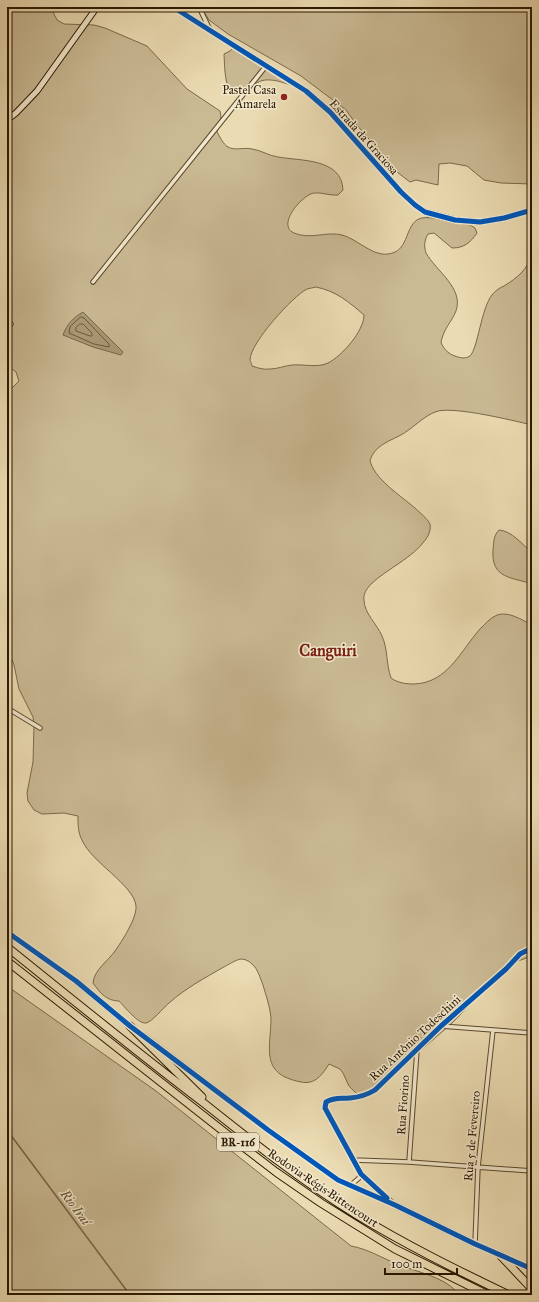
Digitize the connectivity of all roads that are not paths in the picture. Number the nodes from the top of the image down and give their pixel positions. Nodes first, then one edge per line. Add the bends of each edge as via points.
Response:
1 (97, 7) edge
2 (172, 7) edge
3 (199, 7) edge
4 (211, 32) junction
5 (266, 66) junction
6 (7, 120) edge
7 (532, 210) edge
8 (93, 282) dead end
9 (7, 708) edge
10 (40, 728) dead end
11 (7, 932) edge
12 (7, 947) edge
13 (532, 948) edge
14 (7, 961) edge
15 (130, 1026) junction
16 (441, 1026) junction
17 (493, 1030) junction
18 (532, 1033) edge
19 (417, 1050) junction
20 (225, 1120) junction
21 (354, 1160) junction
22 (409, 1162) junction
23 (478, 1167) junction
24 (532, 1171) edge
25 (361, 1174) junction
26 (351, 1186) junction
27 (395, 1205) junction
28 (474, 1244) junction
29 (501, 1256) junction
30 (532, 1270) edge
31 (532, 1289) edge
32 (488, 1295) edge
33 (510, 1295) edge

1 - 6 street via 37,91
2 - 4 street, Estrada da Graciosa
3 - 4 street
4 - 5 street, Estrada da Graciosa
5 - 7 street, Estrada da Graciosa via 306,90 330,112 397,187 425,212 455,220 480,222
5 - 8 street
9 - 10 street
11 - 15 street via 76,981
12 - 20 highway, Rodovia Régis Bittencourt / BR-116
13 - 16 street, Rua Antônio Todeschini via 520,954
14 - 32 highway, Rodovia Régis Bittencourt / BR-116 via 237,1142 315,1199 395,1249
15 - 20 highway
15 - 26 street via 306,1157
16 - 17 street
16 - 19 street, Rua Antônio Todeschini
17 - 18 street
17 - 23 street, Rua 5 de Fevereiro
19 - 21 street, Rua Antônio Todeschini via 375,1090 365,1096 336,1097 326,1102 325,1108
19 - 22 street, Rua Fiorino
20 - 33 highway, Rodovia Régis Bittencourt / BR-116 via 281,1164 357,1215 425,1254
21 - 22 street
21 - 25 street, Rua Antônio Todeschini
22 - 23 street
23 - 24 street
23 - 28 street, Rua 5 de Fevereiro
25 - 26 street
25 - 27 street, Rua Antônio Todeschini
26 - 27 street
27 - 28 street
28 - 29 street
29 - 30 street
29 - 31 highway

